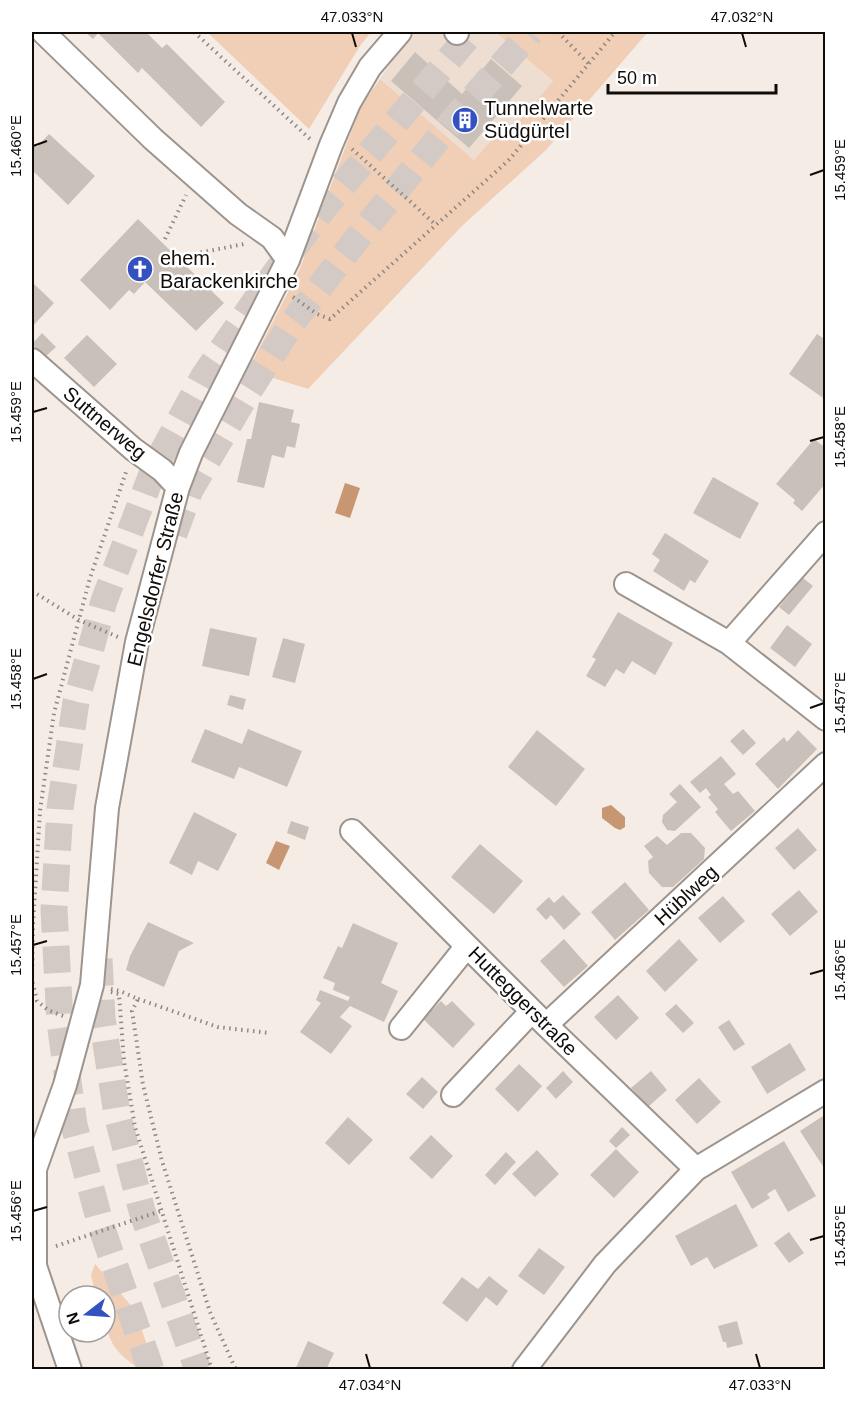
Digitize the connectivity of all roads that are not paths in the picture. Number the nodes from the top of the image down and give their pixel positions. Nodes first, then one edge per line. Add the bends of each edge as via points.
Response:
1 (43, 32) edge
2 (400, 32) edge
3 (288, 260) junction
4 (32, 360) edge
5 (178, 487) junction
6 (825, 533) edge
7 (626, 584) dead end
8 (729, 643) junction
9 (825, 719) edge
10 (825, 764) edge
11 (352, 831) dead end
12 (467, 946) junction
13 (539, 1018) junction
14 (402, 1028) dead end
15 (825, 1091) edge
16 (453, 1095) dead end
17 (33, 1169) edge
18 (696, 1169) junction
19 (69, 1370) edge
20 (524, 1370) edge

1 - 3 street via 153,139 238,214 272,238
2 - 3 street, Engelsdorfer Straße via 370,67 349,104
3 - 5 street, Engelsdorfer Straße via 191,453
4 - 5 street, Suttnerweg
5 - 17 street, Engelsdorfer Straße via 137,642 107,808 97,987 81,1023 65,1085
6 - 8 street
7 - 8 street
8 - 9 street
10 - 13 street, Hüblweg
11 - 12 street, Hutteggerstraße
12 - 13 street, Hutteggerstraße
12 - 14 street
13 - 16 street, Hüblweg
13 - 18 street, Hutteggerstraße
15 - 18 street
17 - 19 street, Engelsdorfer Straße via 35,1266
18 - 20 street via 605,1264

